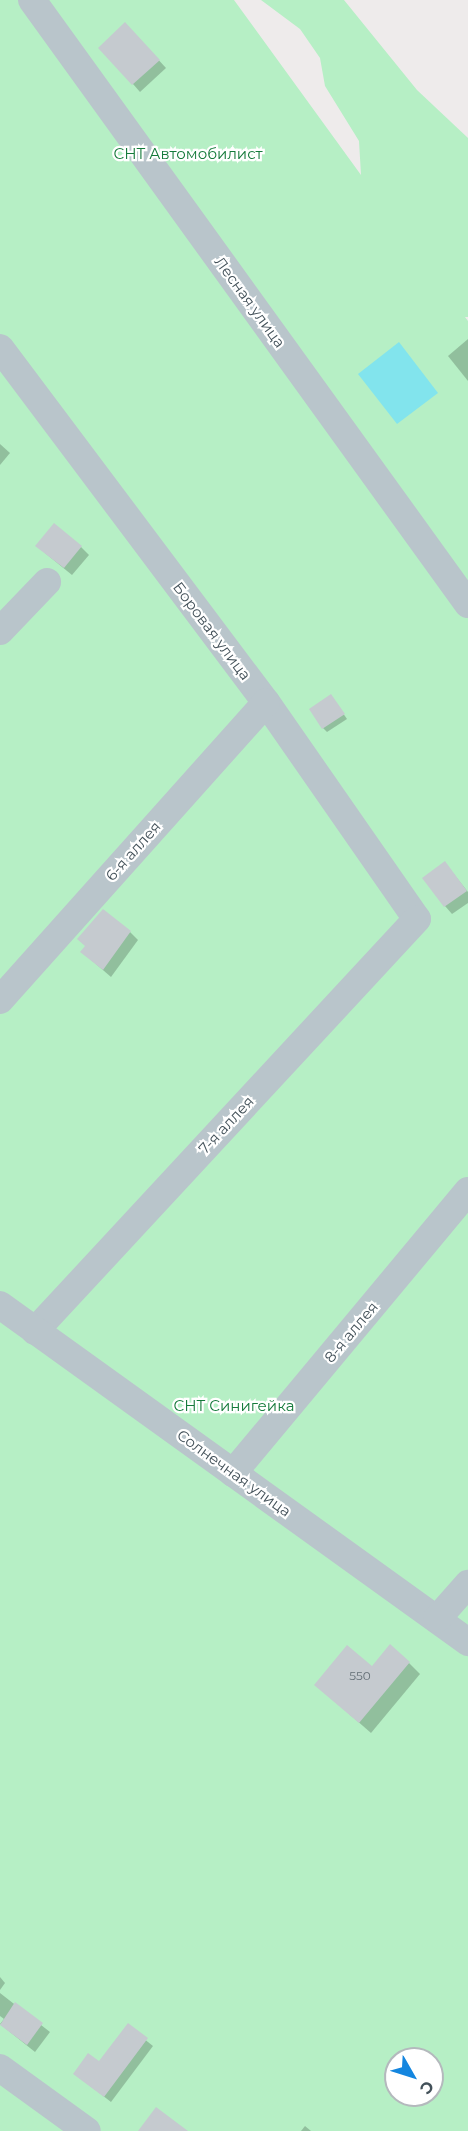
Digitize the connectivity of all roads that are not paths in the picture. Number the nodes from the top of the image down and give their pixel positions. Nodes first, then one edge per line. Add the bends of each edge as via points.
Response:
1 (32, 0) edge
2 (0, 348) edge
3 (47, 582) dead end
4 (468, 604) edge
5 (0, 631) edge
6 (266, 702) junction
7 (417, 919) joint
8 (0, 1000) edge
9 (468, 1191) edge
10 (0, 1305) edge
11 (36, 1331) junction
12 (234, 1473) junction
13 (468, 1584) edge
14 (437, 1619) junction
15 (468, 1642) edge
16 (0, 2068) edge
17 (87, 2131) edge

1 - 4 street, Лесная улица
2 - 6 street, Боровая улица
3 - 5 street
6 - 7 street, Боровая улица
6 - 8 street, 6-я аллея
7 - 11 street, 7-я аллея
9 - 12 street, 8-я аллея
10 - 11 street, Солнечная улица
11 - 12 street, Солнечная улица
12 - 14 street, Солнечная улица
13 - 14 street
14 - 15 street, Солнечная улица
16 - 17 street

